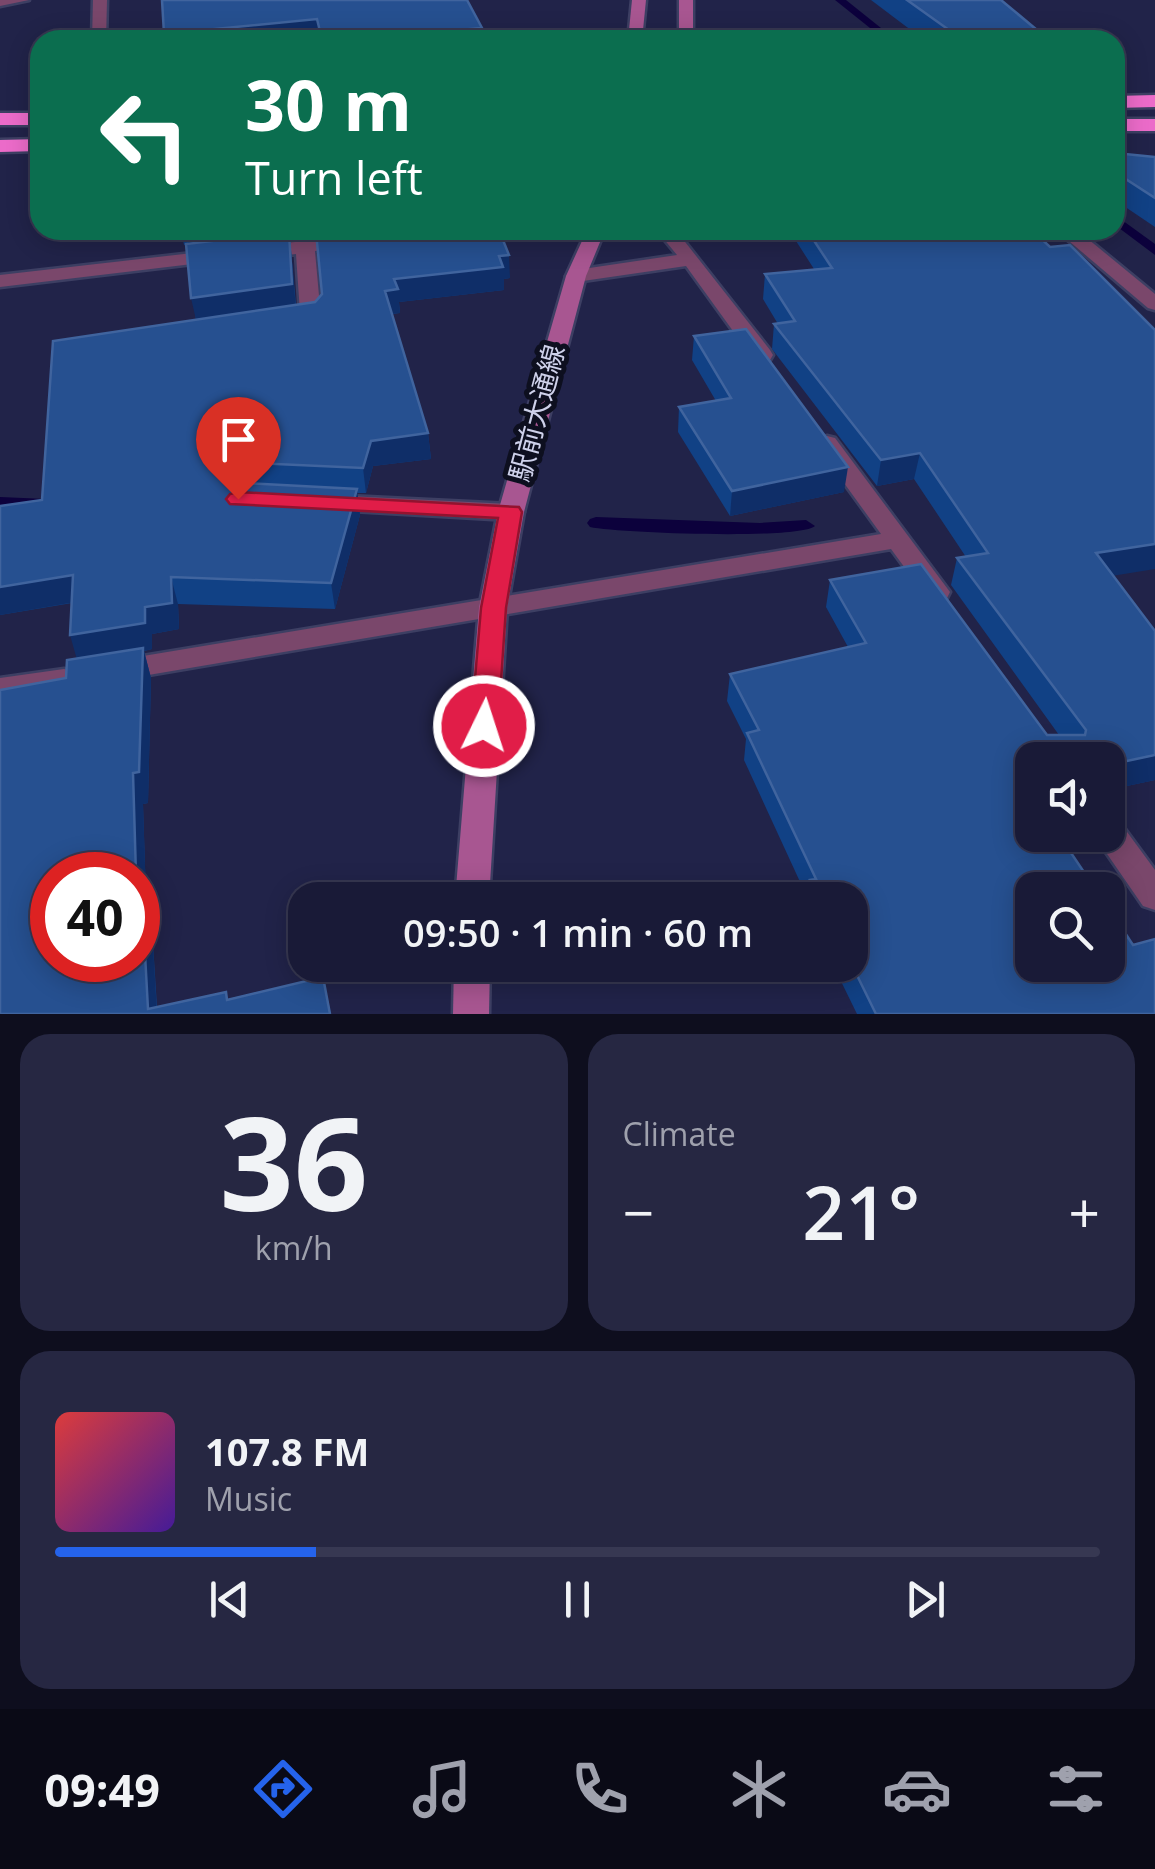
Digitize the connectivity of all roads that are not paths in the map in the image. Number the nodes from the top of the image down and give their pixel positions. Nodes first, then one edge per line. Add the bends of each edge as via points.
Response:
1 (22, 0) edge
2 (100, 0) edge
3 (639, 0) edge
4 (686, 0) edge
5 (0, 2) edge
6 (99, 30) edge
7 (636, 30) edge
8 (686, 30) edge
9 (1155, 101) edge
10 (1125, 102) edge
11 (0, 119) edge
12 (30, 119) edge
13 (1155, 125) edge
14 (1125, 126) edge
15 (30, 145) edge
16 (0, 146) edge
17 (291, 240) edge
18 (305, 240) edge
19 (592, 240) edge
20 (674, 240) edge
21 (1077, 240) edge
22 (690, 259) junction
23 (576, 276) junction
24 (0, 281) edge
25 (1155, 304) edge
26 (275, 323) edge
27 (772, 368) edge
28 (818, 430) edge
29 (296, 502) edge
30 (511, 512) junction
31 (900, 540) junction
32 (493, 608) junction
33 (956, 618) edge
34 (0, 690) edge
35 (1124, 852) edge
36 (473, 882) edge
37 (1155, 896) edge
38 (472, 982) edge
39 (471, 1014) edge

1 - 5 street
2 - 6 street
3 - 7 street
4 - 8 street
9 - 10 highway
11 - 12 highway
13 - 14 highway
15 - 16 highway
17 - 24 street
18 - 26 street via 311,318
19 - 23 street, 駅前大通線
20 - 22 street
21 - 25 street
22 - 23 street
22 - 27 street
23 - 30 street, 駅前大通線
28 - 31 street
29 - 30 street
30 - 32 street, 駅前大通線
31 - 32 street
31 - 33 street
32 - 34 street
32 - 36 street, 駅前大通線
35 - 37 street
38 - 39 street

